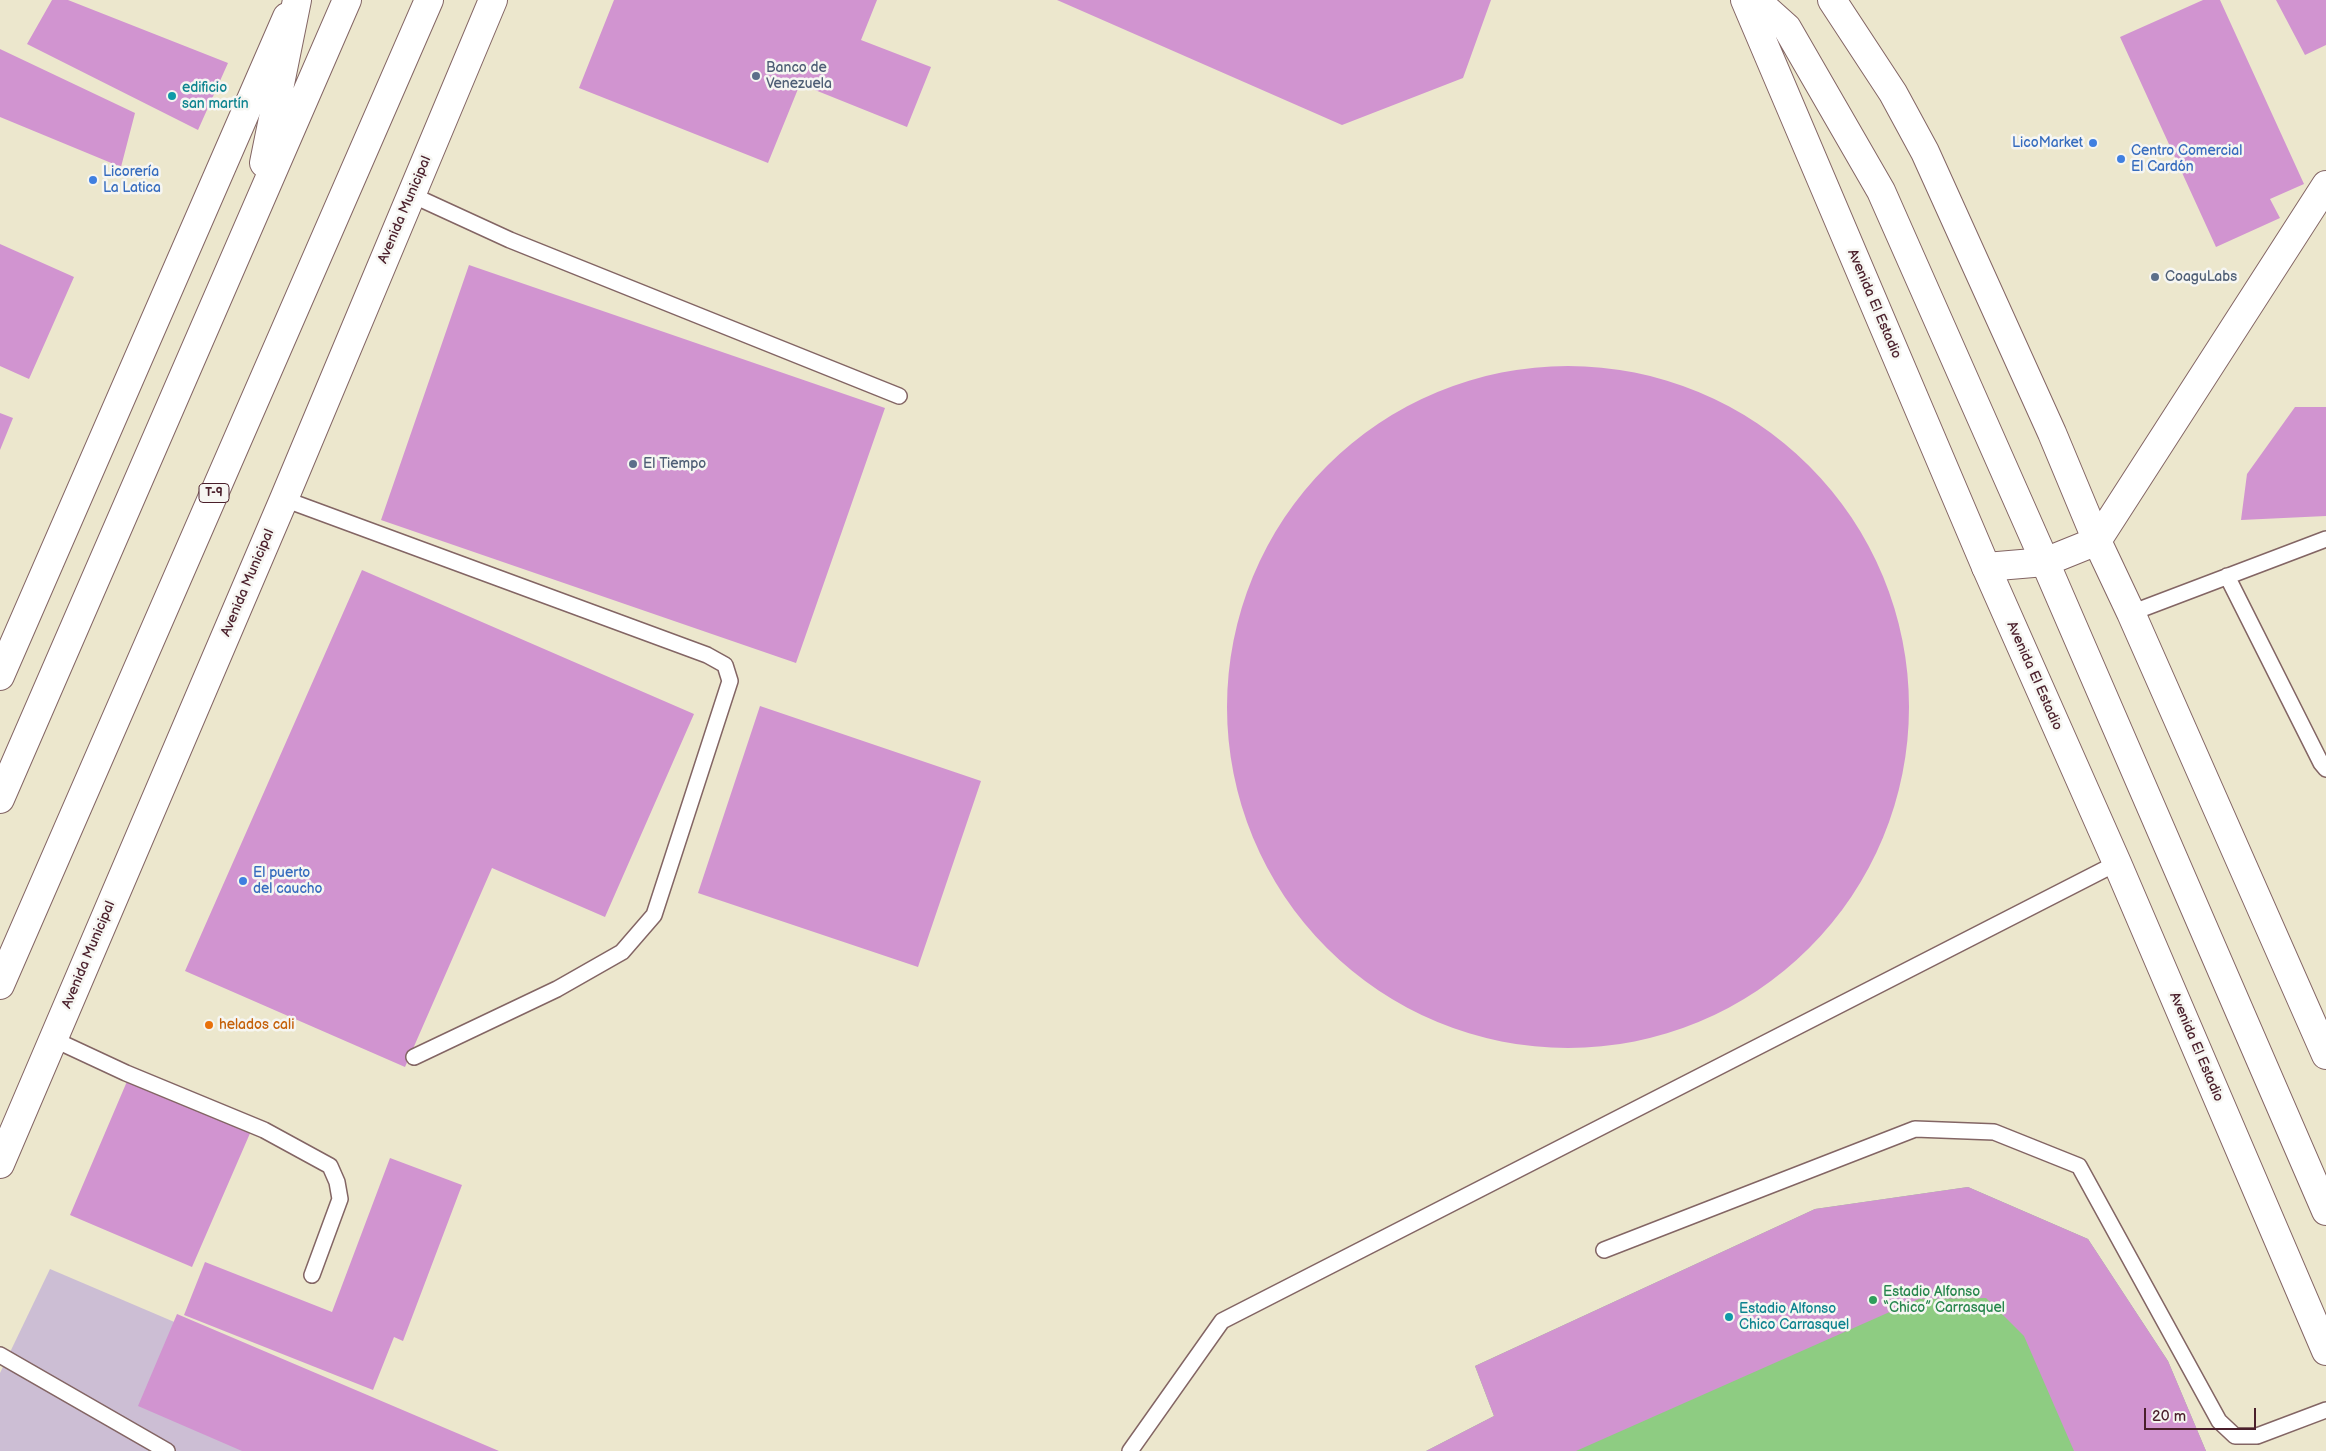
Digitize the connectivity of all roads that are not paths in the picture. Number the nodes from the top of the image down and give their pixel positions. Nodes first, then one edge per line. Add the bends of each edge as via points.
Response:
1 (296, 0) edge
2 (347, 0) edge
3 (429, 0) edge
4 (493, 0) edge
5 (1744, 0) edge
6 (1756, 0) edge
7 (1832, 0) edge
8 (2326, 185) edge
9 (412, 195) junction
10 (253, 216) junction
11 (899, 396) dead end
12 (284, 499) junction
13 (2326, 539) edge
14 (2097, 541) junction
15 (2045, 562) junction
16 (1986, 566) junction
17 (2227, 576) junction
18 (2131, 613) junction
19 (0, 676) edge
20 (2326, 769) edge
21 (0, 798) edge
22 (2117, 863) junction
23 (0, 985) edge
24 (53, 1039) junction
25 (2326, 1055) edge
26 (414, 1057) dead end
27 (0, 1164) edge
28 (2326, 1211) edge
29 (1604, 1250) dead end
30 (312, 1275) dead end
31 (2326, 1351) edge
32 (0, 1354) edge
33 (2326, 1410) edge
34 (167, 1451) edge
35 (1130, 1451) edge

1 - 10 main road
1 - 19 main road
2 - 10 main road
3 - 23 main road, T-9
4 - 9 main road, Avenida Municipal
5 - 16 main road, Avenida El Estadio
6 - 15 main road via 1787,28 1881,191
7 - 14 main road via 1893,93 1925,152 2052,433
8 - 14 main road
9 - 11 lane via 510,240
9 - 12 main road, Avenida Municipal
10 - 21 main road
12 - 24 main road, Avenida Municipal
12 - 26 lane via 707,655 724,665 730,681 654,915 622,952 557,989
13 - 17 lane
14 - 15 main road
14 - 18 main road
15 - 16 main road
15 - 28 main road
16 - 22 main road, Avenida El Estadio
17 - 18 lane
17 - 20 lane
18 - 25 main road
22 - 31 main road, Avenida El Estadio
22 - 35 lane via 1222,1321
24 - 27 main road, Avenida Municipal
24 - 30 lane via 264,1130 330,1166 340,1199
29 - 33 lane via 1915,1129 1994,1132 2079,1166 2218,1421 2235,1436 2257,1436
32 - 34 lane

